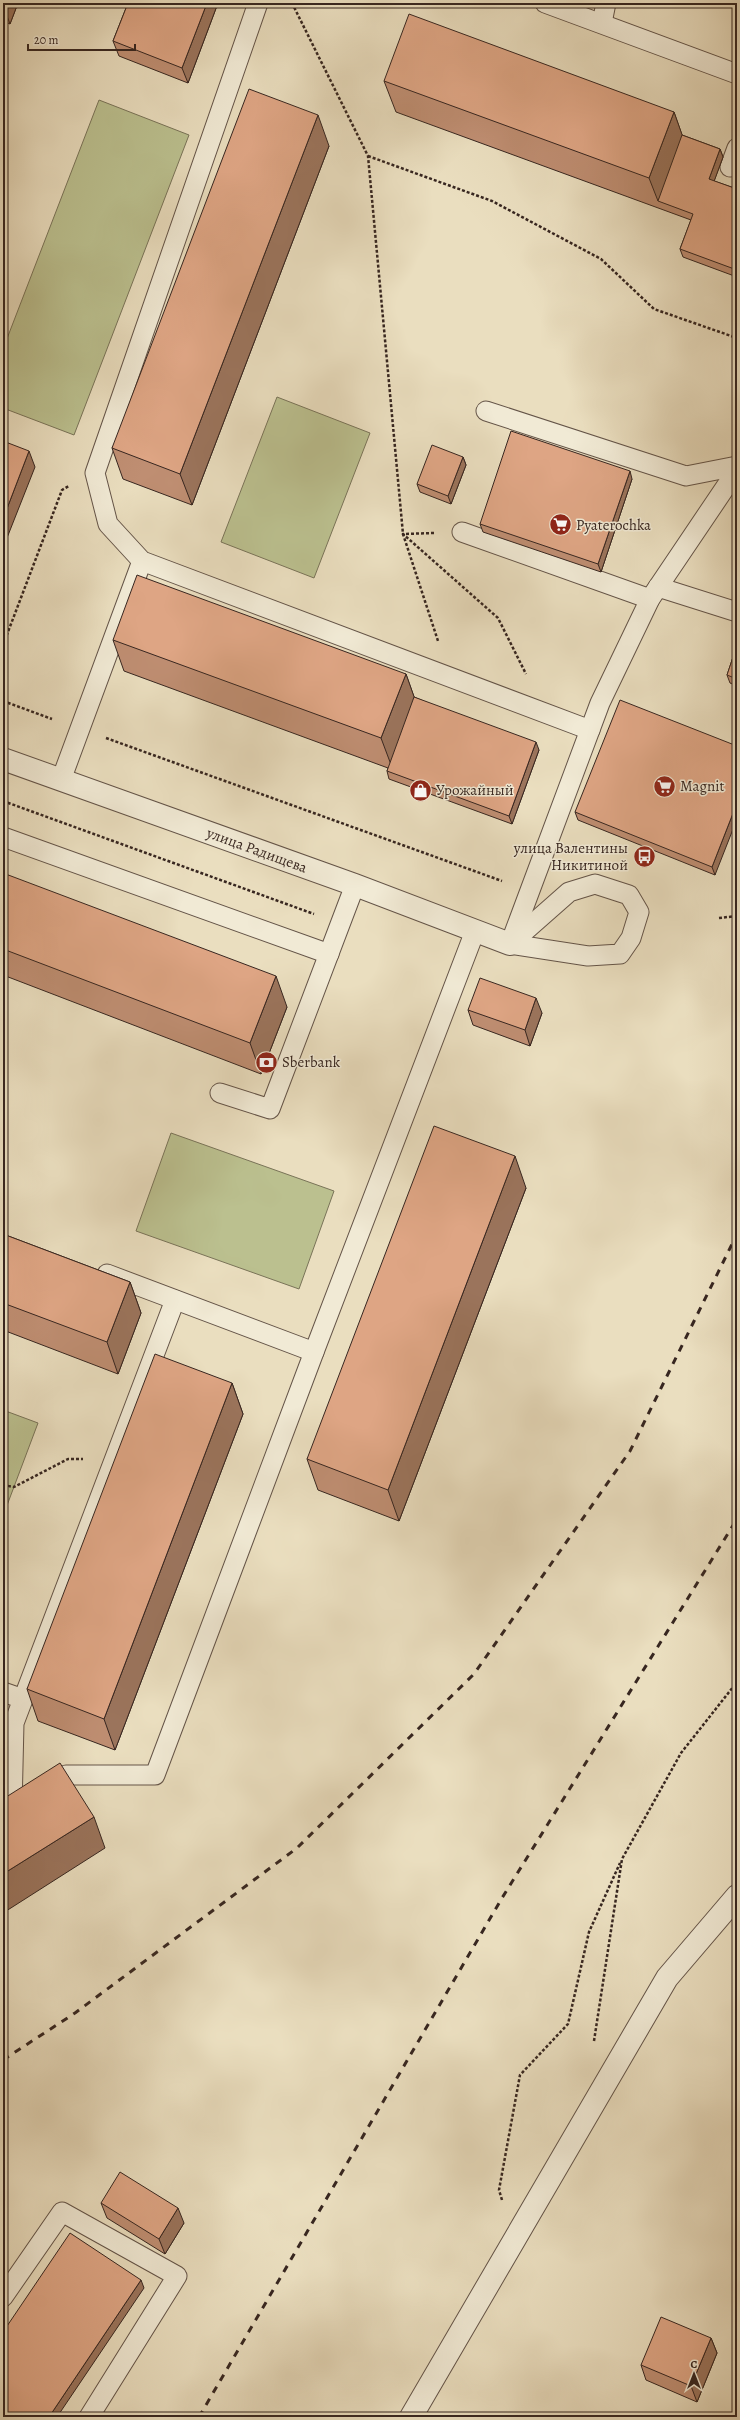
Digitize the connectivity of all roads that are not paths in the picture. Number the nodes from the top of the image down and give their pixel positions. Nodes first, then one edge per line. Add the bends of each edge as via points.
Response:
1 (258, 3) edge
2 (545, 3) edge
3 (606, 3) edge
4 (602, 23) junction
5 (737, 74) edge
6 (737, 148) edge
7 (730, 167) dead end
8 (486, 411) dead end
9 (737, 466) edge
10 (737, 470) edge
11 (462, 532) road end
12 (142, 561) junction
13 (654, 593) junction
14 (737, 612) edge
15 (590, 730) junction
16 (3, 759) edge
17 (60, 780) junction
18 (3, 837) edge
19 (355, 885) junction
20 (475, 931) junction
21 (510, 944) junction
22 (329, 954) junction
23 (220, 1093) dead end
24 (93, 1269) edge
25 (175, 1300) junction
26 (314, 1352) junction
27 (3, 1692) edge
28 (23, 1699) junction
29 (7, 1812) edge
30 (737, 1896) edge
31 (3, 2297) edge
32 (89, 2417) edge
33 (411, 2417) edge

1 - 12 lane via 94,473 108,524
2 - 4 lane
3 - 4 lane
4 - 5 lane
6 - 7 lane
8 - 9 lane via 686,476
10 - 13 lane
11 - 13 lane
12 - 15 lane
12 - 17 lane
13 - 14 lane
13 - 15 lane via 600,703
15 - 21 lane
16 - 17 street, улица Радищева
17 - 19 street, улица Радищева
18 - 22 lane
19 - 20 street, улица Радищева
19 - 22 lane
20 - 21 street, улица Радищева
20 - 26 lane
21 - 21 lane via 588,956 620,954 631,938 639,912 629,895 595,884 569,892
22 - 23 lane via 270,1109
24 - 25 lane
25 - 26 lane
25 - 28 lane
26 - 29 lane via 155,1776 66,1776
27 - 28 lane
28 - 29 lane via 14,1723
30 - 33 street via 667,1978
31 - 32 lane via 62,2212 177,2276

